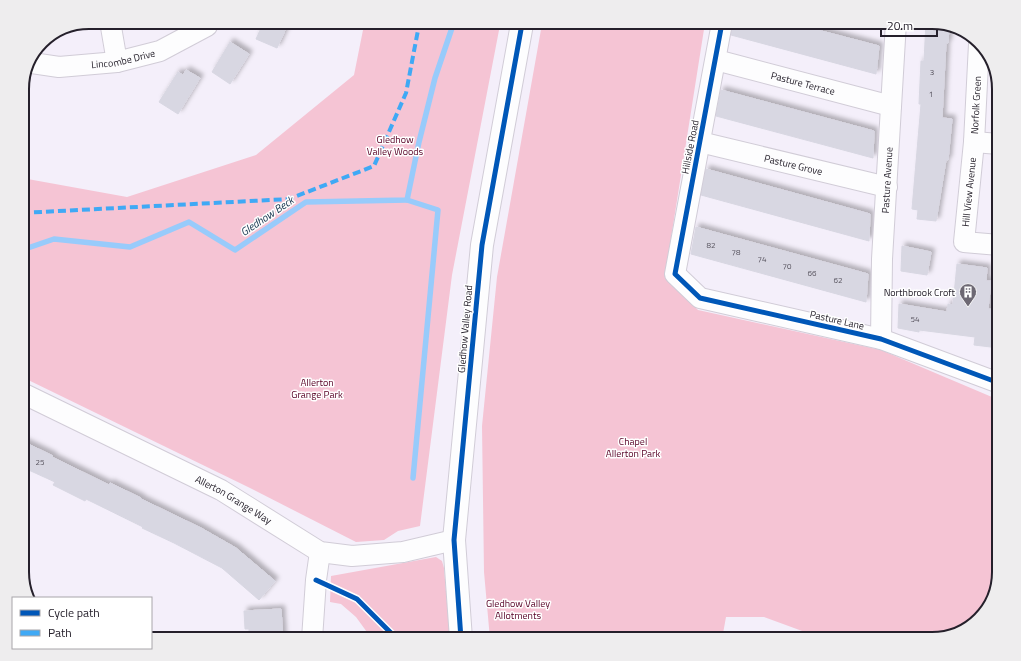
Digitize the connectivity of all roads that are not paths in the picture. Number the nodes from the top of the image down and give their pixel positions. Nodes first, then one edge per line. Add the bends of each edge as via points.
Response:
1 (111, 29) edge
2 (201, 29) edge
3 (521, 29) edge
4 (721, 29) edge
5 (893, 29) edge
6 (979, 52) edge
7 (716, 60) junction
8 (116, 62) junction
9 (35, 63) edge
10 (891, 106) junction
11 (700, 142) junction
12 (974, 142) junction
13 (992, 143) edge
14 (887, 187) junction
15 (992, 244) edge
16 (675, 274) joint
17 (881, 339) junction
18 (992, 380) edge
19 (29, 396) edge
20 (454, 540) junction
21 (320, 552) junction
22 (312, 632) edge
23 (461, 632) edge

1 - 8 street
2 - 8 street, Lincombe Drive via 160,51
3 - 20 street, Gledhow Valley Road via 482,245
4 - 7 street, Hillside Road
5 - 10 street, Pasture Avenue
6 - 12 street, Norfolk Green
7 - 10 street, Pasture Terrace
7 - 11 street, Hillside Road
8 - 9 street, Lincombe Drive via 59,67
10 - 14 street, Pasture Avenue
11 - 14 street, Pasture Grove
11 - 16 street, Hillside Road
12 - 13 street
12 - 15 street, Hill View Avenue via 964,242
14 - 17 street, Pasture Avenue via 882,259
16 - 17 street, Pasture Lane via 700,298
17 - 18 street, Pasture Lane
19 - 21 street, Allerton Grange Way via 221,490
20 - 21 street, Allerton Grange Way via 403,552 352,556
20 - 23 street, Gledhow Valley Road
21 - 22 street

